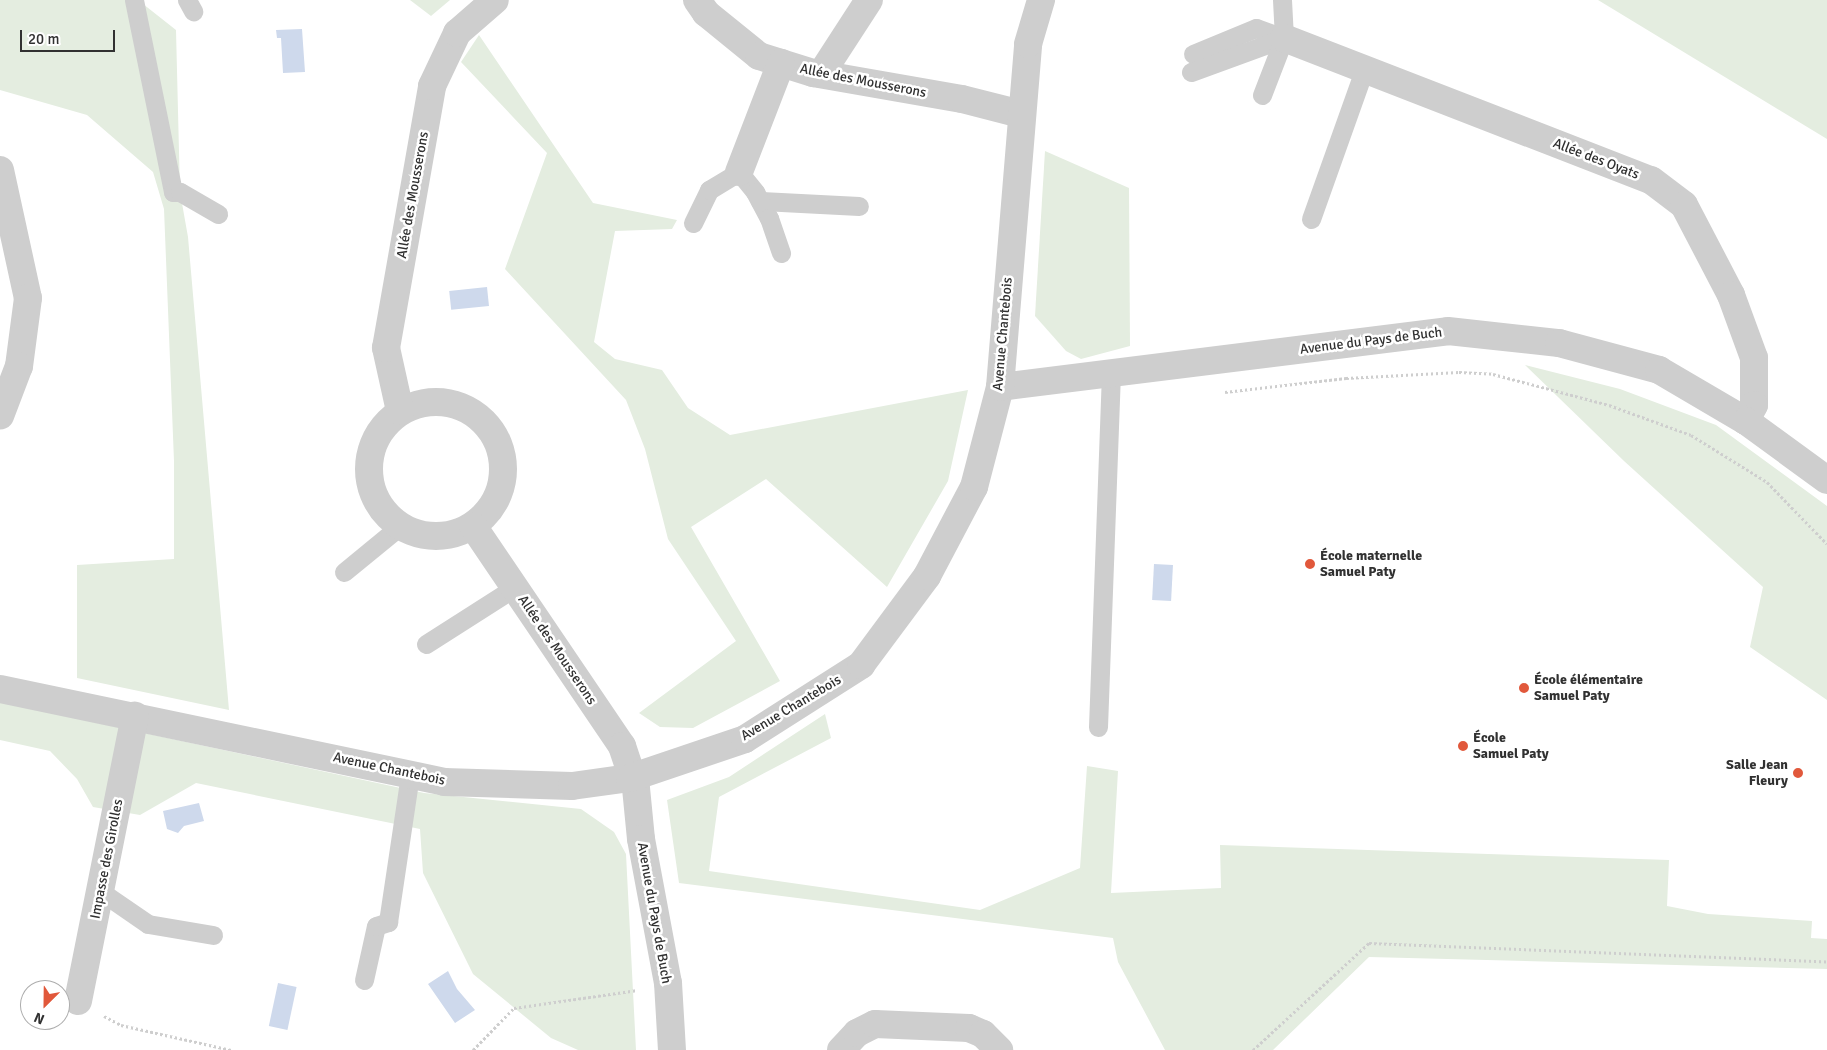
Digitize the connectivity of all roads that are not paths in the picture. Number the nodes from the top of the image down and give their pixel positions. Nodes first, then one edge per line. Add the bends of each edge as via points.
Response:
1 (134, 0) edge
2 (495, 0) edge
3 (697, 0) edge
4 (870, 0) edge
5 (1041, 0) edge
6 (1282, 0) edge
7 (1284, 38) junction
8 (781, 63) junction
9 (1192, 63) dead end
10 (1364, 70) junction
11 (821, 74) junction
12 (1262, 95) dead end
13 (1021, 114) junction
14 (0, 170) edge
15 (739, 172) junction
16 (760, 201) junction
17 (858, 206) dead end
18 (218, 214) dead end
19 (1311, 219) dead end
20 (693, 223) dead end
21 (781, 253) dead end
22 (10, 360) edge
23 (1111, 375) junction
24 (1000, 387) junction
25 (400, 411) junction
26 (0, 416) edge
27 (1746, 421) junction
28 (1827, 480) edge
29 (400, 526) junction
30 (473, 526) junction
31 (344, 572) dead end
32 (514, 588) junction
33 (426, 644) dead end
34 (0, 689) edge
35 (135, 716) junction
36 (1098, 727) dead end
37 (410, 775) junction
38 (630, 778) junction
39 (100, 891) junction
40 (213, 935) dead end
41 (364, 980) dead end
42 (78, 1001) road end
43 (672, 1050) edge
44 (841, 1050) edge
45 (999, 1050) edge

1 - 18 lane via 173,192 180,192
2 - 25 street, Allée des Mousserons via 457,33 432,86 386,348
3 - 8 street, Allée des Mousserons via 706,13 759,56
4 - 11 street
5 - 13 street, Avenue Chantebois via 1028,44
6 - 7 lane
7 - 9 lane via 1256,28
7 - 10 street, Allée des Oyats
7 - 12 lane
8 - 11 street, Allée des Mousserons
8 - 15 street
10 - 19 lane
10 - 27 street, Allée des Oyats via 1651,180 1684,204 1732,295 1754,358 1754,405
11 - 13 street, Allée des Mousserons via 962,99
13 - 24 street, Avenue Chantebois
14 - 22 street via 28,298
15 - 16 lane
15 - 20 lane via 709,190
16 - 17 lane
16 - 21 lane
22 - 26 street
23 - 24 street, Avenue du Pays de Buch
23 - 27 street, Avenue du Pays de Buch via 1448,330 1559,344 1659,370
23 - 36 lane
24 - 38 street, Avenue Chantebois via 974,487 927,576 861,666 745,739
25 - 29 street via 383,426 368,469 383,511
25 - 30 street via 422,402 445,402 468,409 491,430 499,443 504,466 501,489 490,510
27 - 28 street, Avenue du Pays de Buch
29 - 30 street via 436,537 455,534
29 - 31 lane
30 - 32 street, Allée des Mousserons
32 - 33 lane
32 - 38 street, Allée des Mousserons via 622,746
34 - 35 street, Avenue Chantebois
35 - 37 street, Avenue Chantebois
35 - 39 street, Impasse des Girolles
37 - 38 street, Avenue Chantebois via 444,782 572,786
37 - 41 lane via 388,922 376,926
38 - 43 street, Avenue du Pays de Buch via 636,788 641,840 668,984
39 - 40 lane via 148,924
39 - 42 street, Impasse des Girolles
44 - 45 street via 857,1033 875,1024 969,1028 983,1034

